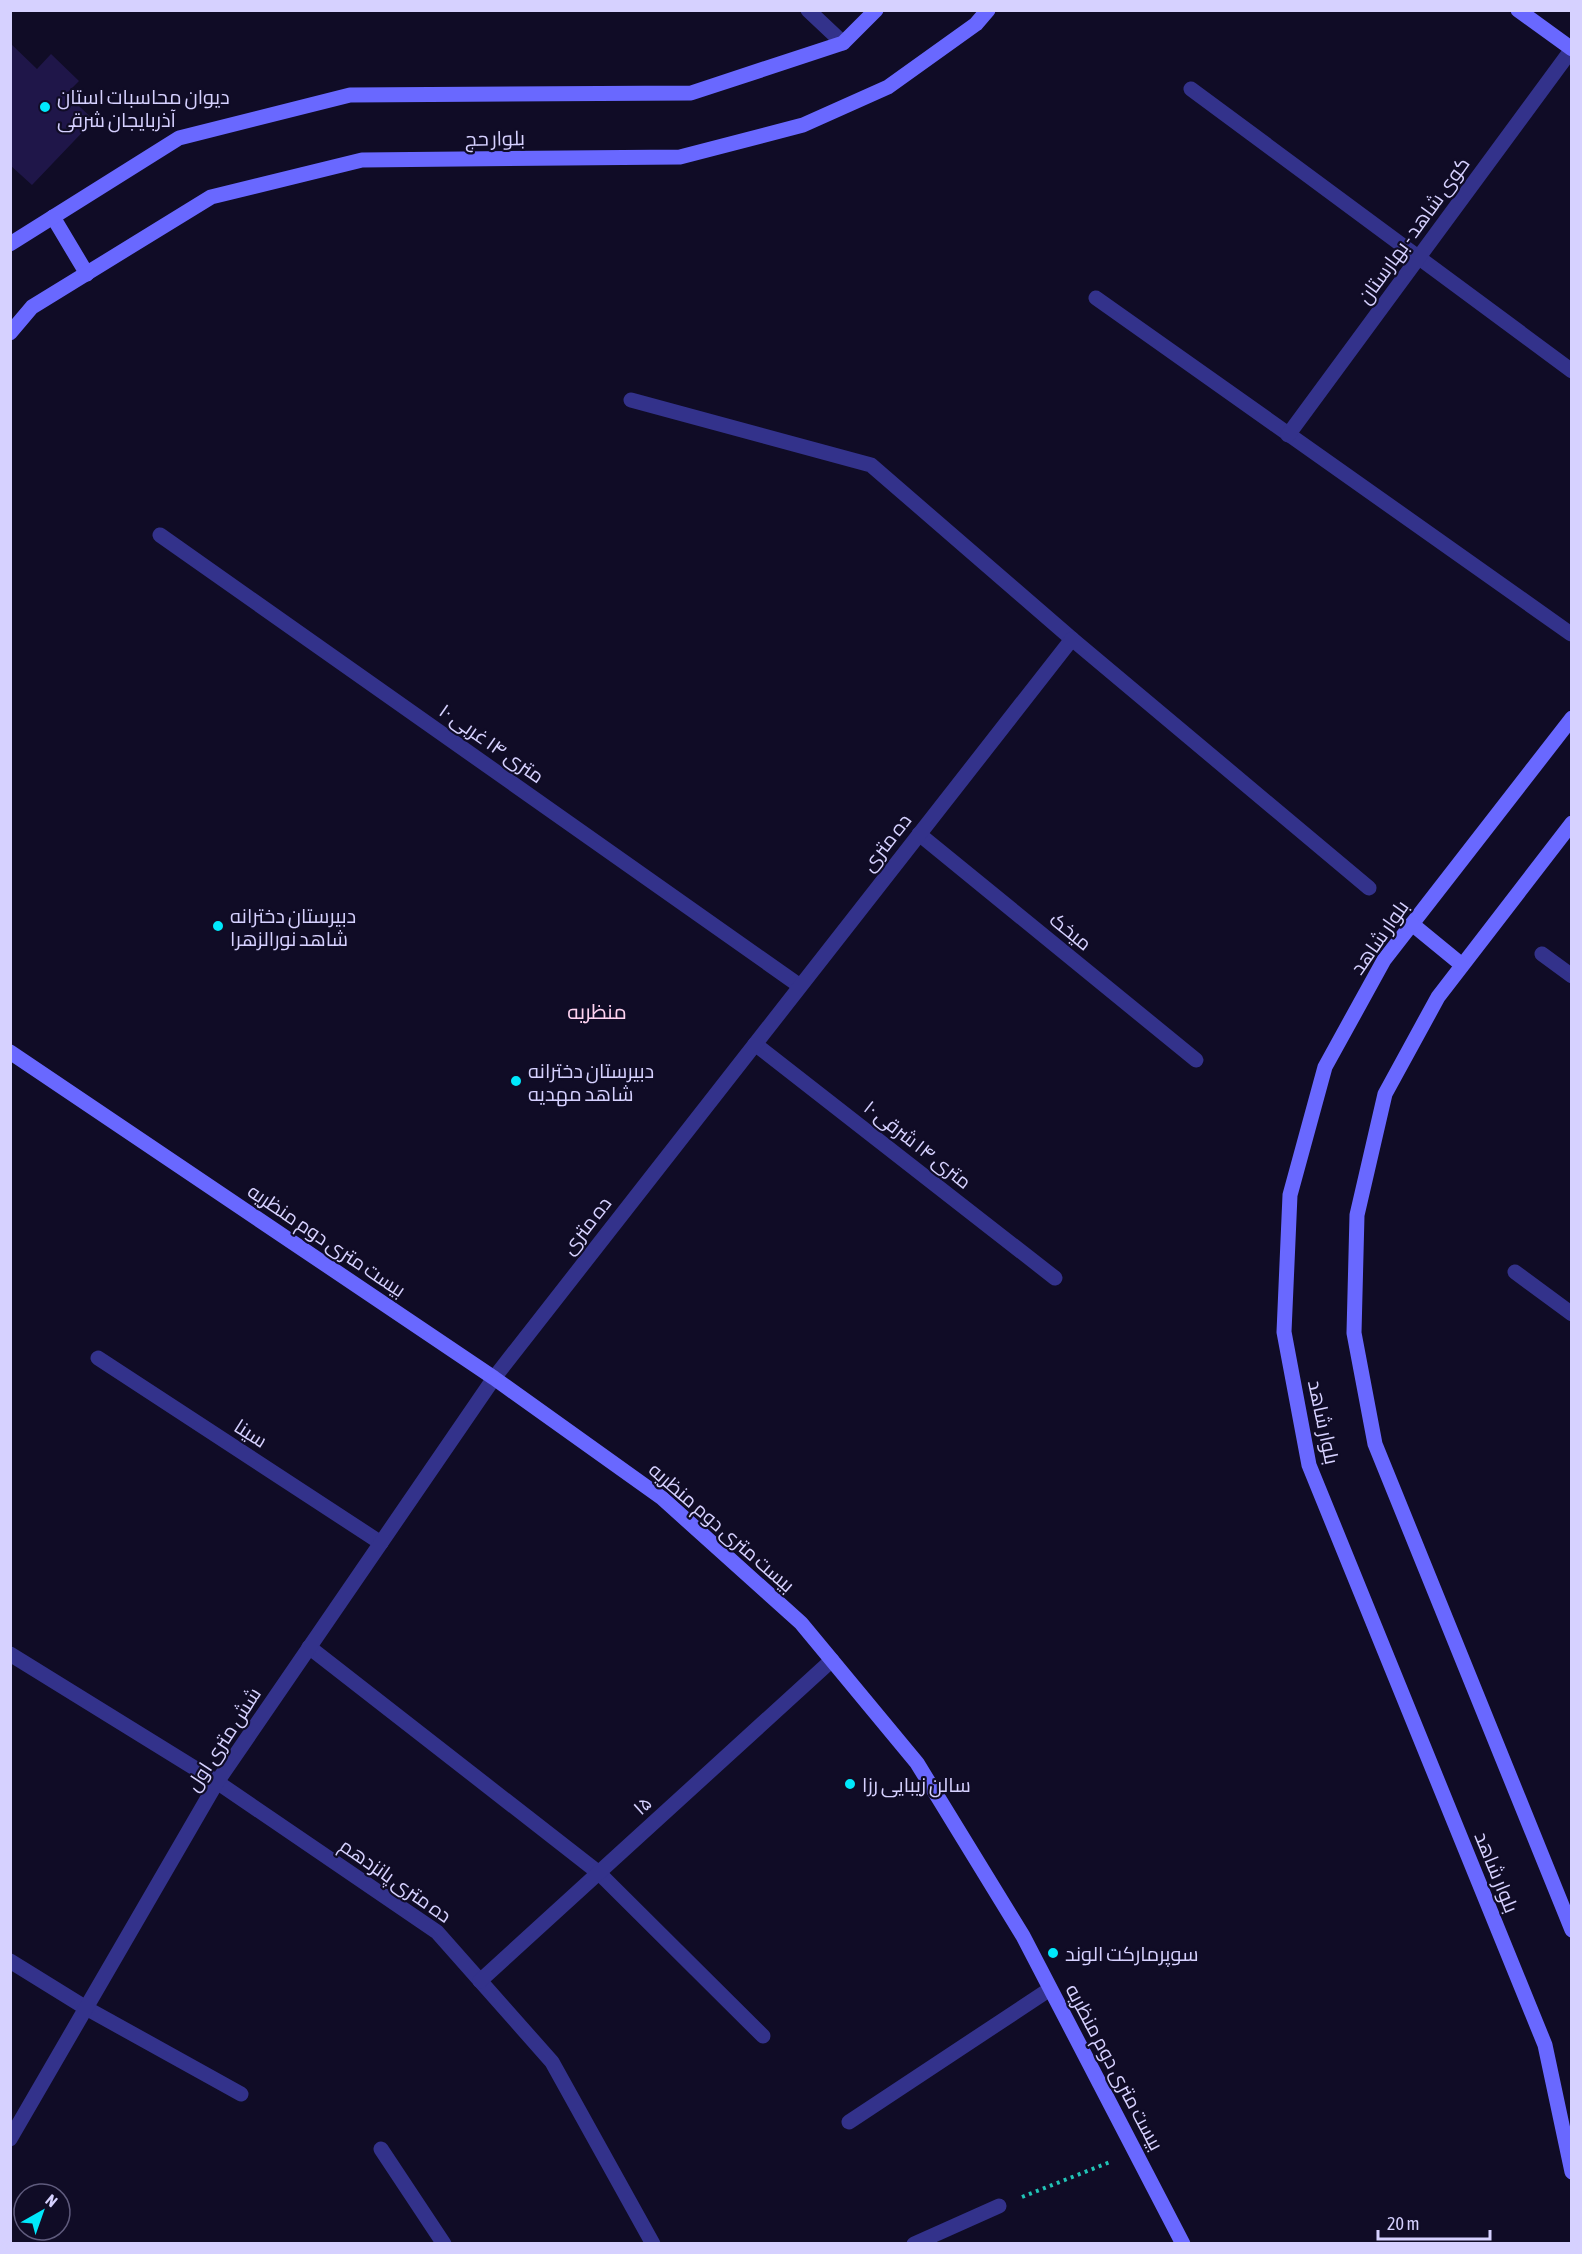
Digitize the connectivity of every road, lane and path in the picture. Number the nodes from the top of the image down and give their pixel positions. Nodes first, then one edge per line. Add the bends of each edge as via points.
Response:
1 (808, 10) edge
2 (876, 10) edge
3 (988, 10) edge
4 (1518, 10) edge
5 (843, 43) junction
6 (1572, 49) edge
7 (1191, 89) dead end
8 (53, 217) junction
9 (10, 244) edge
10 (1419, 257) junction
11 (87, 273) junction
12 (1096, 298) dead end
13 (10, 333) edge
14 (1572, 371) edge
15 (631, 400) dead end
16 (1288, 435) junction
17 (160, 535) dead end
18 (1571, 634) edge
19 (1072, 639) junction
20 (1572, 718) edge
21 (1572, 823) edge
22 (919, 834) junction
23 (1369, 888) dead end
24 (1412, 924) junction
25 (1542, 954) dead end
26 (1462, 965) junction
27 (1572, 976) edge
28 (800, 986) junction
29 (754, 1044) junction
30 (12, 1056) edge
31 (1196, 1060) dead end
32 (1515, 1272) dead end
33 (1055, 1278) dead end
34 (1572, 1314) edge
35 (98, 1358) dead end
36 (494, 1378) junction
37 (381, 1543) junction
38 (309, 1647) junction
39 (10, 1654) edge
40 (832, 1660) junction
41 (218, 1782) junction
42 (599, 1872) junction
43 (1572, 1930) edge
44 (10, 1961) edge
45 (480, 1981) junction
46 (1050, 1989) junction
47 (86, 2008) junction
48 (763, 2036) dead end
49 (241, 2094) dead end
50 (849, 2122) dead end
51 (10, 2139) edge
52 (381, 2150) dead end
53 (1136, 2152) junction
54 (1572, 2172) edge
55 (999, 2206) joint
56 (444, 2244) edge
57 (653, 2244) edge
58 (914, 2244) edge
59 (1183, 2244) edge

1 - 5 street
2 - 5 main road
3 - 11 main road, بلوار حج via 976,24 888,87 803,125 680,157 362,160 211,197
4 - 6 main road
5 - 8 main road via 691,93 350,95 179,138
6 - 10 street, کوی شاهد - بهارستان
7 - 10 street
8 - 9 main road
8 - 11 main road
10 - 14 street
10 - 16 street, کوی شاهد - بهارستان
11 - 13 main road, بلوار حج via 32,308
12 - 16 street
15 - 19 street via 871,465
16 - 18 street
17 - 28 street, ۱۰ متری ۱۴ غربی
19 - 22 street, ده متری
19 - 23 street
20 - 24 main road, بلوار شاهد
21 - 26 main road
22 - 28 street, ده متری
22 - 31 street, میخک
24 - 26 main road
24 - 54 main road, بلوار شاهد via 1384,960 1325,1067 1290,1195 1284,1332 1309,1465 1545,2045
25 - 27 street
26 - 43 main road via 1438,997 1385,1094 1357,1215 1354,1333 1375,1444
28 - 29 street, ده متری
29 - 33 street, ۱۰ متری ۱۴ شرقی
29 - 36 street, ده متری
30 - 36 main road, بیست متری دوم منظریه
32 - 34 street
35 - 37 street, سینا
36 - 37 street, شش متری اول
36 - 40 main road, بیست متری دوم منظریه via 662,1498 801,1623
37 - 38 street, شش متری اول
38 - 41 street, شش متری اول
38 - 42 street
39 - 41 street, ده متری پانزدهم
40 - 42 street, ۱۵
40 - 46 main road, بیست متری دوم منظریه via 917,1762 1023,1936
41 - 45 street, ده متری پانزدهم via 437,1932
41 - 47 street, شش متری اول
42 - 45 street, ۱۵
42 - 48 street
44 - 47 street
45 - 57 street, ده متری پانزدهم via 552,2062
46 - 50 street
46 - 53 main road, بیست متری دوم منظریه
47 - 49 street
47 - 51 street, شش متری اول
52 - 56 street
53 - 55 path
53 - 59 main road, بیست متری دوم منظریه
55 - 58 street

